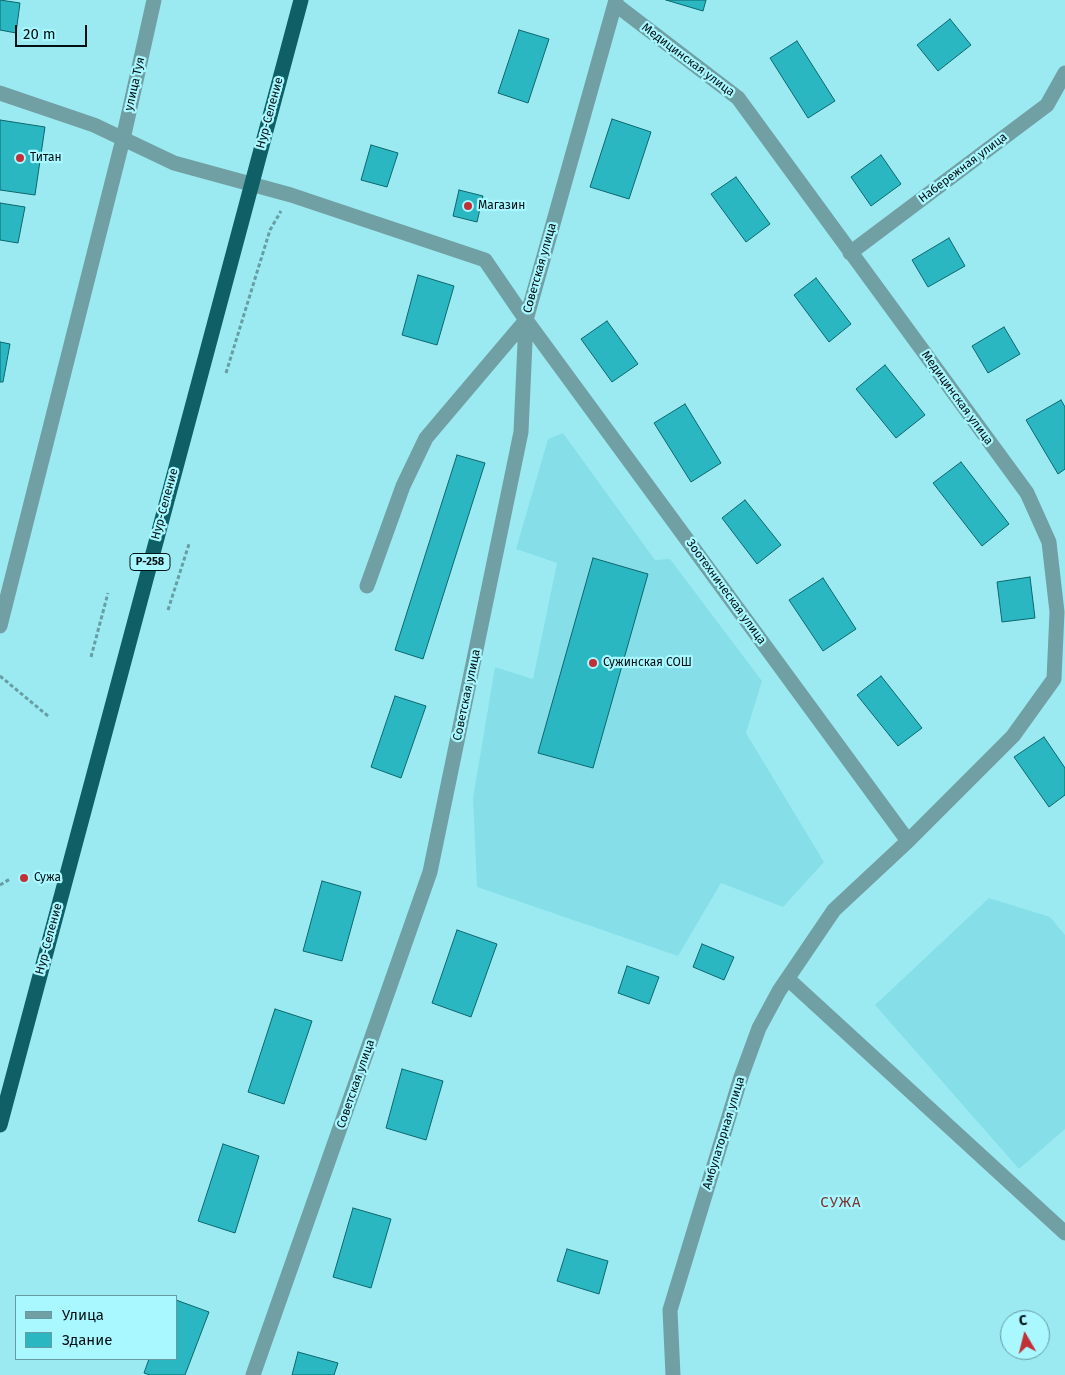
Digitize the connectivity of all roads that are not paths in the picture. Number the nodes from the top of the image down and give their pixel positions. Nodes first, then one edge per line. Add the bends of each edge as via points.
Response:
1 (154, 0) edge
2 (301, 0) edge
3 (615, 2) edge
4 (1065, 74) edge
5 (0, 93) edge
6 (123, 139) junction
7 (251, 183) junction
8 (850, 253) junction
9 (526, 320) junction
10 (367, 586) dead end
11 (0, 626) edge
12 (908, 841) junction
13 (788, 979) junction
14 (0, 1125) edge
15 (1065, 1233) edge
16 (253, 1375) edge
17 (673, 1375) edge

1 - 6 street, улица Туя
2 - 7 highway, Нур-Селение / Р-258
3 - 8 street, Медицинская улица via 738,98
3 - 9 street, Советская улица
4 - 8 street, Набережная улица via 1047,105
5 - 6 street
6 - 7 street via 174,163
6 - 11 street, улица Туя
7 - 9 street, Зоотехническая улица via 485,260
7 - 14 highway, Нур-Селение / Р-258
8 - 12 street, Медицинская улица via 1027,493 1048,542 1057,612 1054,679 1013,736
9 - 10 street via 426,438 402,486
9 - 12 street, Зоотехническая улица
9 - 16 street, Советская улица via 521,432 430,872
12 - 13 street, Амбулаторная улица via 834,910
13 - 15 street
13 - 17 street, Амбулаторная улица via 758,1028 670,1310

